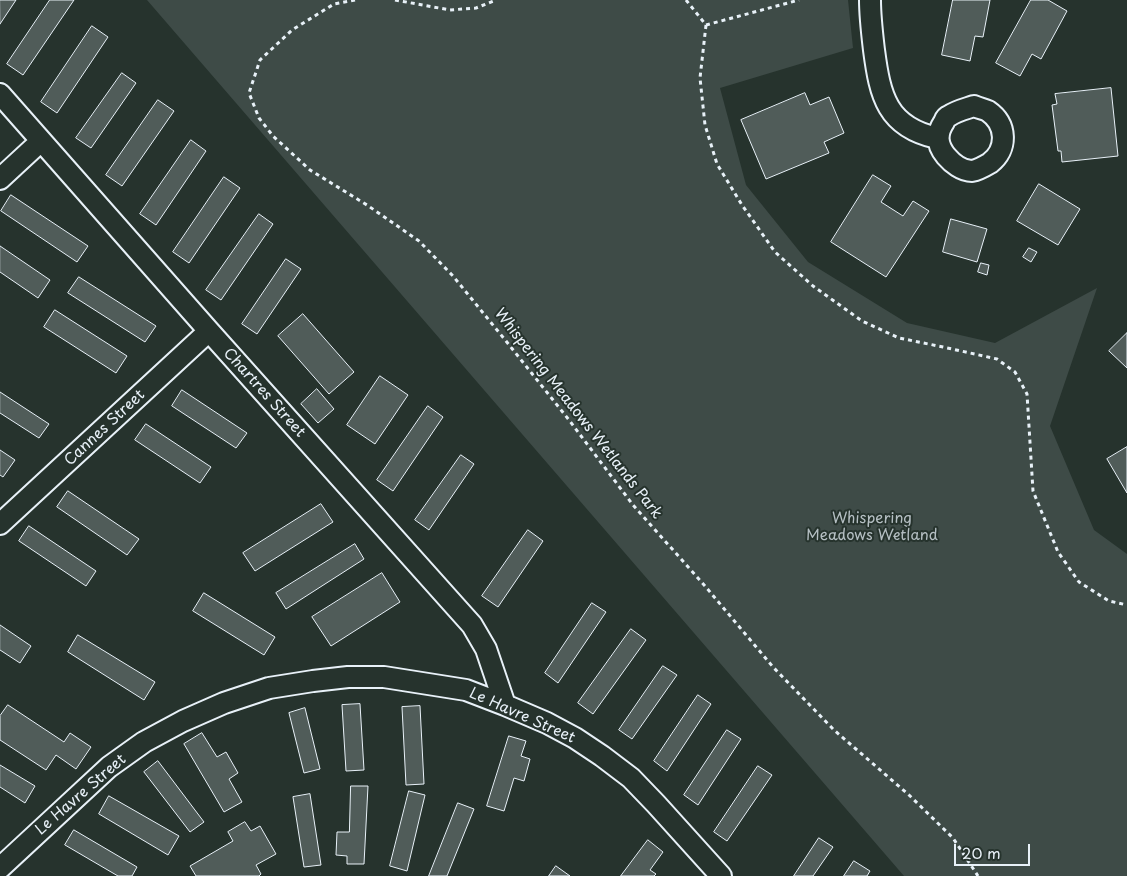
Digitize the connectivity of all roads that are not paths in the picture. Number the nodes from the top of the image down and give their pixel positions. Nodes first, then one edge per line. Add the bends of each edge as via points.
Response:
1 (870, 0) edge
2 (0, 94) edge
3 (937, 138) dead end
4 (41, 141) junction
5 (0, 179) edge
6 (209, 331) junction
7 (0, 524) edge
8 (505, 705) junction
9 (0, 868) edge
10 (721, 876) edge

1 - 3 street via 881,93 905,126
2 - 4 street, Chartres Street
4 - 5 street
4 - 6 street, Chartres Street
6 - 7 street, Cannes Street
6 - 8 street, Chartres Street via 472,625 486,649
8 - 9 street, Le Havre Street via 466,690 384,677 313,680 269,688 224,703 144,742 109,767
8 - 10 street, Le Havre Street via 575,738 630,778

